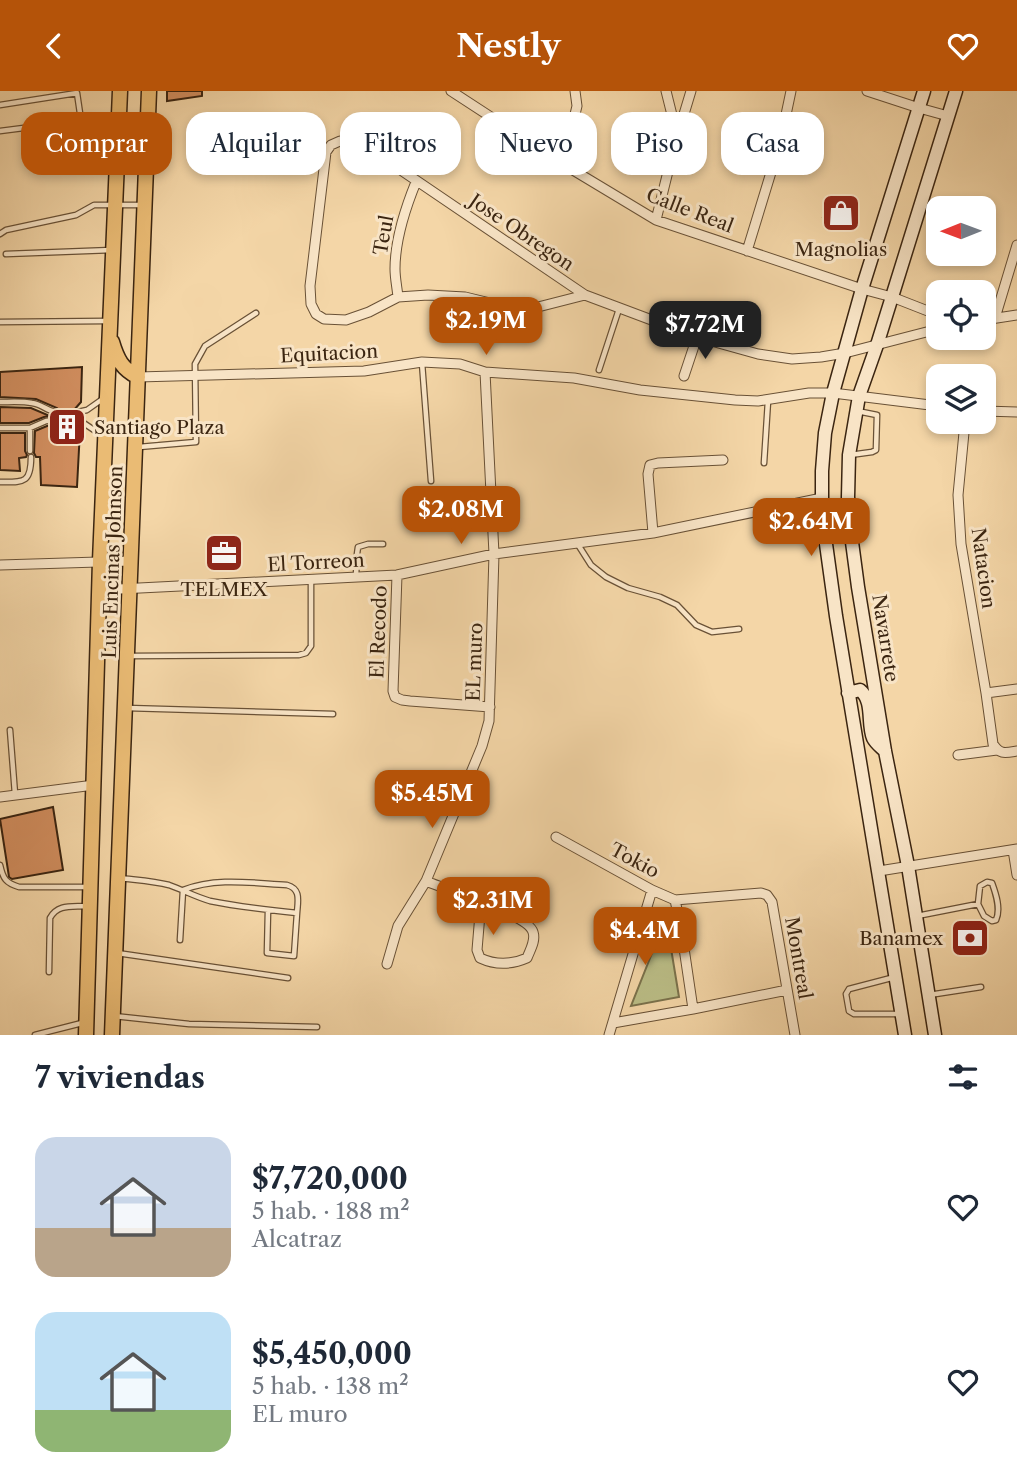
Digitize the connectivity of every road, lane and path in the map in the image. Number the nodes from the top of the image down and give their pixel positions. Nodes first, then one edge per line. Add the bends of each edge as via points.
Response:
1 (120, 91) edge
2 (149, 91) edge
3 (451, 91) edge
4 (575, 91) edge
5 (666, 91) edge
6 (691, 91) edge
7 (791, 91) edge
8 (867, 91) edge
9 (924, 91) edge
10 (956, 91) edge
11 (0, 105) edge
12 (919, 109) junction
13 (80, 112) edge
14 (119, 112) edge
15 (483, 112) edge
16 (576, 112) edge
17 (671, 112) edge
18 (684, 112) edge
19 (948, 116) junction
20 (21, 128) edge
21 (0, 131) edge
22 (117, 175) edge
23 (581, 175) edge
24 (667, 175) edge
25 (416, 182) junction
26 (116, 204) junction
27 (145, 205) junction
28 (656, 221) junction
29 (0, 234) edge
30 (1017, 244) edge
31 (113, 250) junction
32 (747, 251) junction
33 (6, 254) dead end
34 (862, 289) junction
35 (585, 295) junction
36 (398, 297) junction
37 (892, 297) junction
38 (619, 309) junction
39 (926, 310) edge
40 (256, 313) dead end
41 (1017, 314) edge
42 (996, 316) edge
43 (996, 319) edge
44 (110, 321) junction
45 (0, 322) edge
46 (926, 332) edge
47 (697, 337) junction
48 (110, 338) junction
49 (877, 345) junction
50 (845, 353) junction
51 (422, 362) junction
52 (598, 370) dead end
53 (485, 372) junction
54 (194, 375) junction
55 (684, 376) dead end
56 (138, 377) junction
57 (833, 393) junction
58 (108, 395) junction
59 (859, 396) junction
60 (768, 400) junction
61 (0, 402) edge
62 (926, 404) edge
63 (45, 410) junction
64 (855, 410) junction
65 (996, 411) edge
66 (55, 412) dead end
67 (78, 412) dead end
68 (1017, 412) edge
69 (55, 420) dead end
70 (46, 421) junction
71 (77, 422) dead end
72 (0, 428) edge
73 (30, 428) junction
74 (964, 434) edge
75 (106, 438) junction
76 (135, 447) junction
77 (849, 455) junction
78 (723, 460) dead end
79 (764, 463) dead end
80 (431, 481) dead end
81 (0, 482) edge
82 (822, 498) junction
83 (653, 533) junction
84 (577, 543) junction
85 (383, 544) dead end
86 (494, 554) junction
87 (100, 561) junction
88 (131, 561) junction
89 (0, 565) edge
90 (397, 575) junction
91 (356, 577) junction
92 (312, 579) junction
93 (131, 588) junction
94 (100, 590) junction
95 (739, 629) dead end
96 (128, 656) junction
97 (1017, 689) edge
98 (848, 693) junction
99 (986, 693) junction
100 (490, 707) junction
101 (126, 708) junction
102 (333, 714) dead end
103 (10, 730) dead end
104 (885, 751) junction
105 (1017, 751) edge
106 (1001, 752) junction
107 (958, 755) dead end
108 (94, 785) junction
109 (15, 795) junction
110 (0, 797) edge
111 (556, 837) dead end
112 (1015, 849) edge
113 (0, 865) edge
114 (908, 866) junction
115 (878, 871) junction
116 (1017, 875) edge
117 (119, 877) junction
118 (426, 881) junction
119 (91, 887) junction
120 (183, 890) junction
121 (652, 890) junction
122 (675, 900) junction
123 (481, 902) junction
124 (978, 904) junction
125 (90, 906) junction
126 (268, 910) junction
127 (298, 913) junction
128 (916, 916) junction
129 (180, 940) dead end
130 (116, 953) junction
131 (387, 964) dead end
132 (49, 972) dead end
133 (896, 977) junction
134 (288, 978) dead end
135 (981, 987) dead end
136 (787, 990) junction
137 (928, 995) junction
138 (693, 1009) junction
139 (901, 1014) junction
140 (113, 1016) junction
141 (613, 1023) junction
142 (317, 1027) dead end
143 (87, 1028) edge
144 (47, 1034) edge
145 (35, 1035) edge
146 (112, 1035) edge
147 (609, 1035) edge
148 (795, 1035) edge
149 (905, 1035) edge
150 (934, 1035) edge

1 - 14 main road, Luis Encinas Johnson
2 - 27 main road, Luis Encinas Johnson
3 - 15 street, Calle Real
4 - 16 street
5 - 17 street
6 - 18 street
7 - 32 street
8 - 12 street
9 - 12 main road
10 - 19 main road, Navarrete
11 - 13 lane via 77,93
12 - 19 street
12 - 34 main road
19 - 37 main road, Navarrete
20 - 21 lane
22 - 26 main road, Luis Encinas Johnson
23 - 28 street, Calle Real
24 - 28 street
25 - 35 street, Jose Obregon
25 - 36 street, Teul via 400,230 395,268
25 - 36 street, Jose Obregon via 354,141 340,141 326,152 311,305 324,320 346,320
26 - 27 lane
26 - 29 lane via 94,205 76,215
26 - 31 main road, Luis Encinas Johnson
27 - 56 main road, Luis Encinas Johnson
28 - 32 street, Calle Real
30 - 42 street
31 - 33 lane
31 - 44 main road, Luis Encinas Johnson
32 - 34 street, Calle Real
34 - 37 street, Calle Real
34 - 50 main road
35 - 36 street, Jose Obregon via 515,309 464,297
35 - 38 street, Jose Obregon
37 - 39 street, Calle Real
37 - 49 main road, Navarrete
38 - 47 street, Jose Obregon
38 - 52 lane
40 - 54 lane via 205,346
41 - 43 street
44 - 45 lane
44 - 48 main road, Luis Encinas Johnson
46 - 49 street, Jose Obregon
47 - 50 street, Jose Obregon via 792,359
47 - 55 street
48 - 56 main road via 127,371
48 - 58 main road, Luis Encinas Johnson
49 - 50 street, Jose Obregon
49 - 59 main road, Navarrete
50 - 57 main road
51 - 53 street, Equitacion via 460,364
51 - 54 street, Equitacion via 364,371
51 - 80 lane
53 - 60 street, Equitacion
53 - 86 street, EL muro
54 - 56 street, Equitacion
54 - 76 lane via 196,442
56 - 76 main road, Luis Encinas Johnson
57 - 59 street, Equitacion
57 - 60 street, Equitacion
57 - 82 main road via 825,433
58 - 67 lane
58 - 75 main road, Luis Encinas Johnson
59 - 62 street, Equitacion
59 - 64 main road, Navarrete
60 - 79 lane
61 - 63 lane via 31,402
63 - 66 lane
63 - 70 lane
64 - 77 main road, Navarrete
64 - 77 lane via 877,415 876,450
65 - 68 street
69 - 70 lane
70 - 73 lane
71 - 75 lane
72 - 73 lane
73 - 81 lane via 28,478
74 - 99 street, Natacion via 958,495 961,544
75 - 87 main road, Luis Encinas Johnson
76 - 88 main road, Luis Encinas Johnson
77 - 104 main road, Navarrete via 852,542
78 - 83 street via 650,465
82 - 83 street, El Torreon
82 - 98 main road
83 - 84 street, El Torreon
84 - 86 street, El Torreon
84 - 95 lane via 591,565 606,576 677,605 696,625 712,632
85 - 91 lane via 358,547
86 - 90 street, El Torreon
86 - 100 street, EL muro
87 - 88 street
87 - 89 street
87 - 94 main road, Luis Encinas Johnson
88 - 93 main road, Luis Encinas Johnson
90 - 91 street, El Torreon
90 - 100 street, El Recodo via 395,697
91 - 92 street, El Torreon
92 - 93 street, El Torreon
92 - 96 lane via 311,646 299,656
93 - 94 street, El Torreon
93 - 96 main road, Luis Encinas Johnson
94 - 108 main road, Luis Encinas Johnson
96 - 101 main road, Luis Encinas Johnson
97 - 99 street
98 - 104 main road via 864,693 873,738
98 - 115 main road
99 - 106 street, Natacion via 993,744
100 - 118 street, EL muro via 482,746
101 - 102 lane
101 - 117 main road, Luis Encinas Johnson
103 - 109 lane
104 - 114 main road, Navarrete
105 - 106 street
106 - 107 street
108 - 109 street
108 - 119 main road, Luis Encinas Johnson
109 - 110 street
111 - 121 street, Tokio
112 - 114 street
112 - 116 street
113 - 119 lane via 2,877 19,887
114 - 115 street
114 - 128 main road, Navarrete
115 - 133 main road
117 - 120 lane
117 - 130 main road, Luis Encinas Johnson
118 - 123 street
118 - 131 street, EL muro via 398,926
119 - 125 main road, Luis Encinas Johnson
120 - 126 lane via 212,901
120 - 127 lane via 220,882 287,885 297,890
120 - 129 lane
121 - 122 street, Tokio
121 - 141 street
122 - 136 street, Montreal via 767,895
122 - 138 street, Tokio
123 - 123 street via 528,924 533,942 527,958 509,964 480,958
124 - 124 lane via 984,916 996,920 992,883 980,886
124 - 128 lane
125 - 132 lane via 54,910
125 - 143 main road, Luis Encinas Johnson
126 - 127 lane
126 - 127 lane via 267,953 295,956
128 - 137 main road, Navarrete
130 - 134 lane
130 - 140 main road, Luis Encinas Johnson
133 - 139 main road
133 - 139 lane via 849,989 846,994 849,1011 854,1014
135 - 137 lane
136 - 138 street
136 - 148 street, Montreal
137 - 150 main road, Navarrete
138 - 141 street
139 - 149 main road
140 - 142 lane via 189,1024
140 - 146 main road, Luis Encinas Johnson
141 - 147 street
143 - 144 lane
144 - 145 lane

